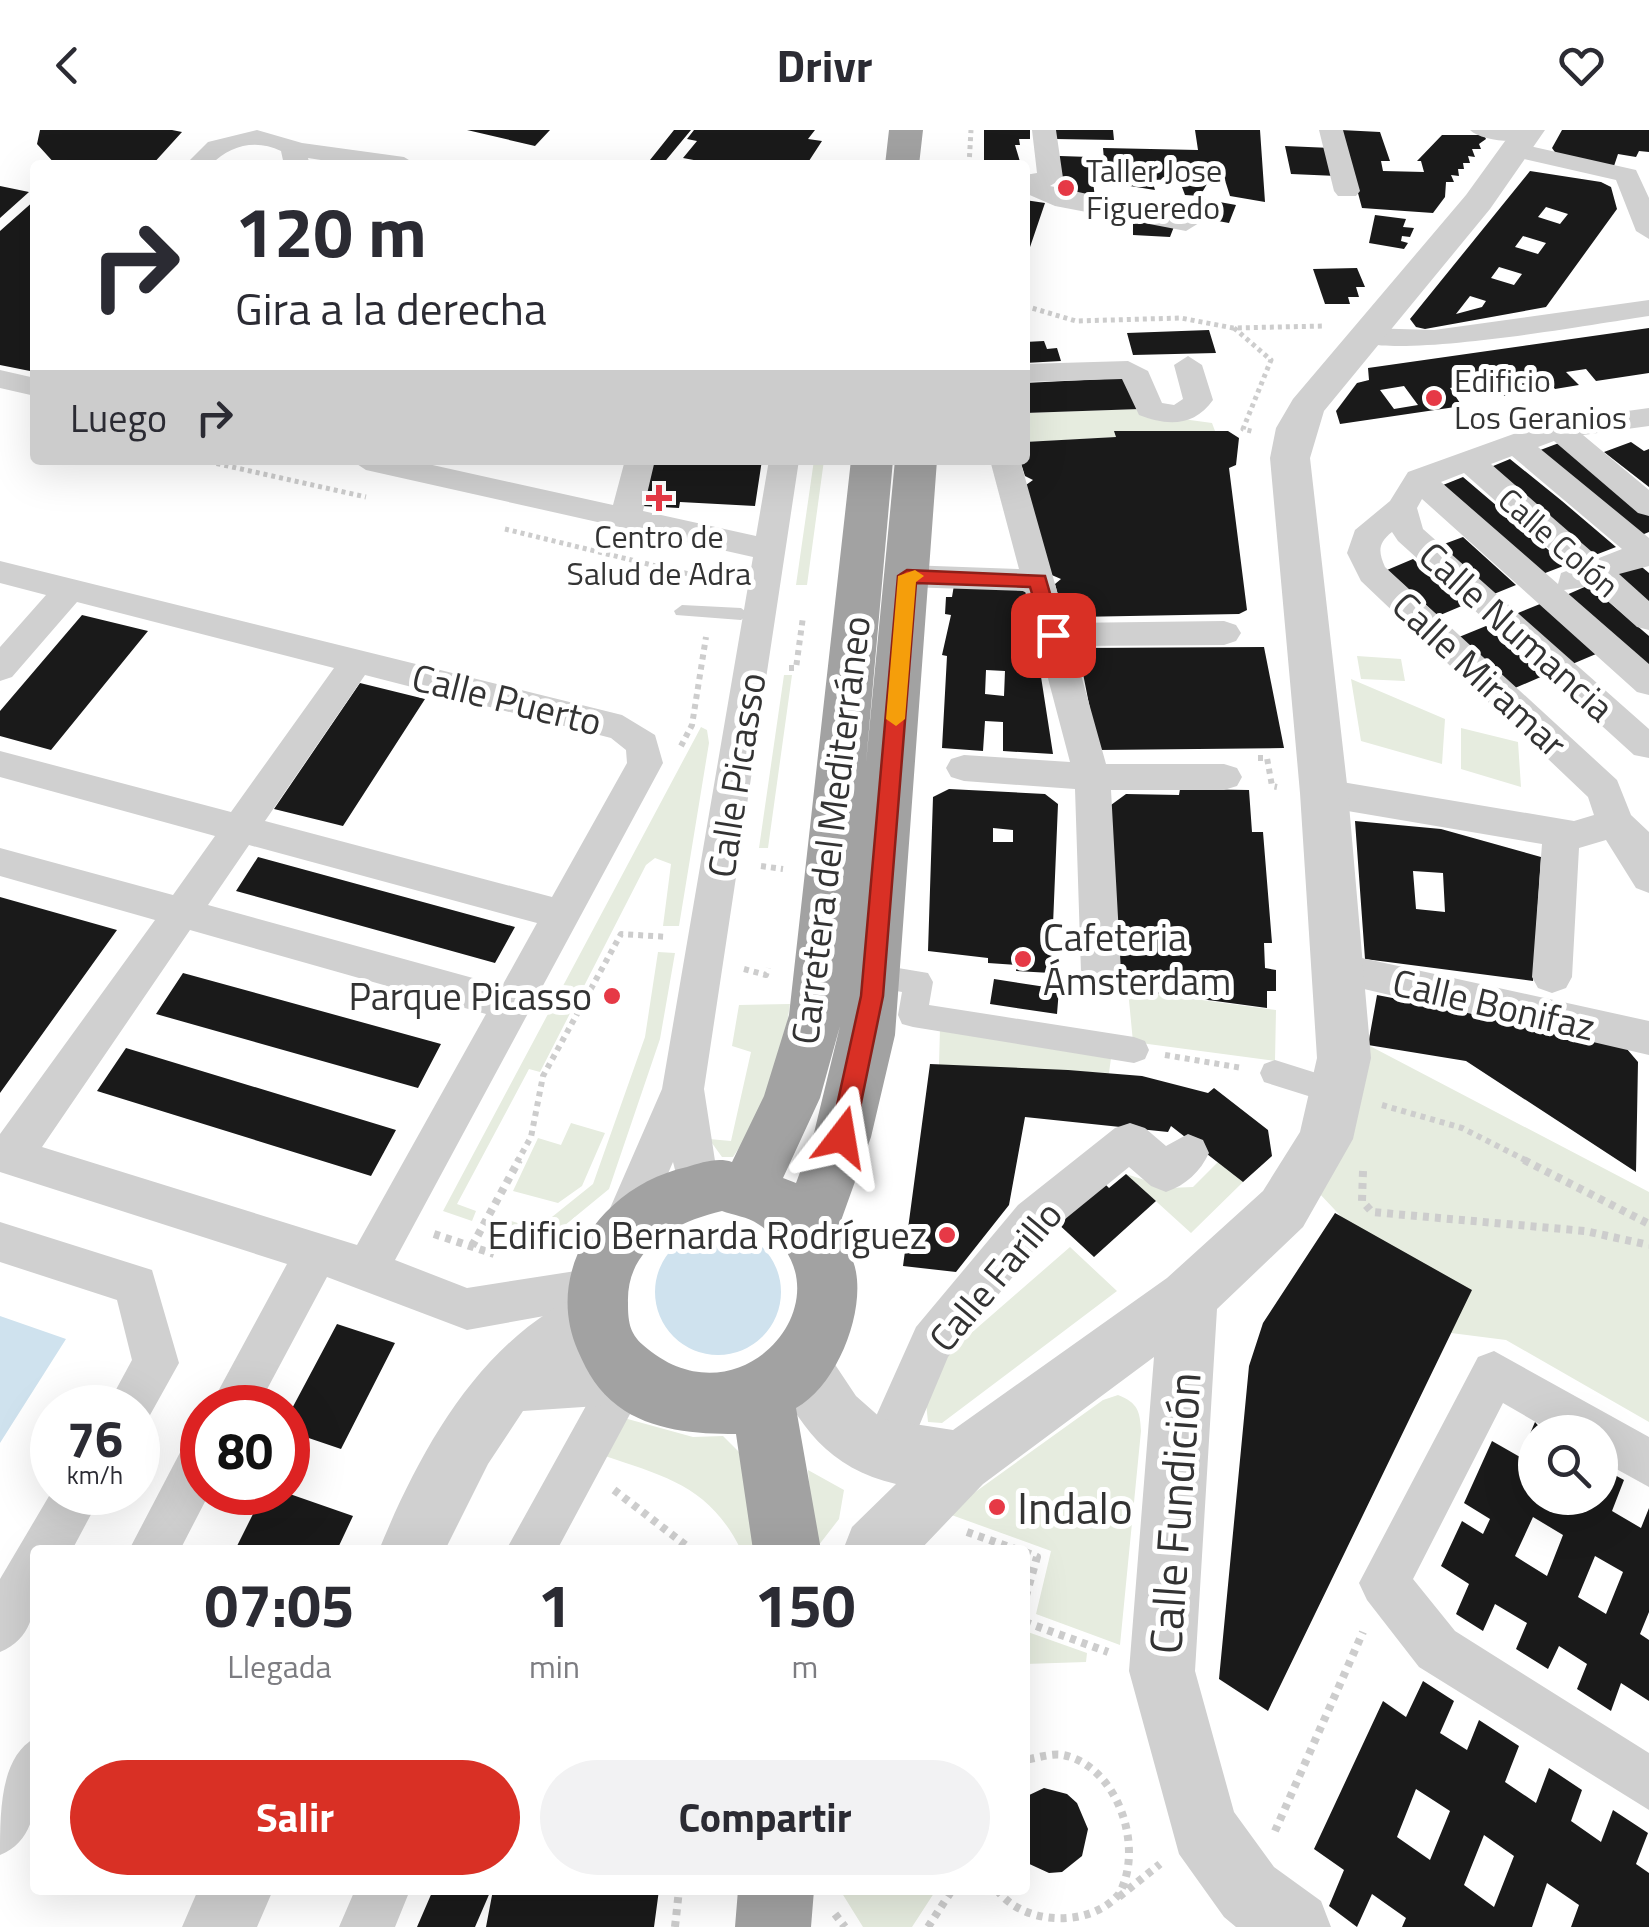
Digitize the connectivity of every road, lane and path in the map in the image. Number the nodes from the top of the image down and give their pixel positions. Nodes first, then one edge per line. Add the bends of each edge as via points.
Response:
1 (906, 130) edge
2 (970, 130) edge
3 (1044, 130) edge
4 (1331, 130) edge
5 (1482, 130) edge
6 (1524, 138) edge
7 (296, 157) edge
8 (203, 160) edge
9 (336, 160) edge
10 (903, 160) edge
11 (969, 160) edge
12 (1032, 182) edge
13 (1346, 192) dead end
14 (1186, 223) dead end
15 (1649, 231) edge
16 (1030, 307) edge
17 (1649, 308) edge
18 (1233, 328) junction
19 (1364, 336) junction
20 (1188, 365) dead end
21 (1030, 373) edge
22 (0, 380) edge
23 (30, 386) edge
24 (1649, 416) edge
25 (1296, 428) junction
26 (1558, 429) junction
27 (1517, 445) junction
28 (1470, 463) junction
29 (223, 465) edge
30 (389, 465) edge
31 (639, 465) edge
32 (783, 465) edge
33 (871, 465) edge
34 (916, 465) edge
35 (1006, 465) edge
36 (1419, 479) junction
37 (374, 499) dead end
38 (1649, 506) edge
39 (1401, 508) junction
40 (626, 517) junction
41 (490, 526) dead end
42 (770, 550) junction
43 (1648, 552) edge
44 (0, 572) edge
45 (1592, 573) junction
46 (907, 576) junction
47 (1038, 581) junction
48 (69, 590) junction
49 (1546, 591) junction
50 (682, 611) dead end
51 (710, 612) junction
52 (1492, 613) junction
53 (742, 614) dead end
54 (1649, 619) edge
55 (1224, 633) dead end
56 (1438, 634) junction
57 (1053, 635) junction
58 (356, 662) junction
59 (0, 669) edge
60 (1649, 683) edge
61 (692, 725) dead end
62 (1648, 745) edge
63 (0, 764) edge
64 (964, 768) dead end
65 (1224, 776) dead end
66 (1092, 777) junction
67 (1324, 793) junction
68 (1609, 807) junction
69 (240, 828) junction
70 (1561, 834) junction
71 (1649, 849) edge
72 (0, 862) edge
73 (1649, 878) edge
74 (759, 880) dead end
75 (781, 883) dead end
76 (180, 912) junction
77 (562, 915) junction
78 (770, 950) dead end
79 (707, 960) junction
80 (1339, 969) junction
81 (820, 972) junction
82 (1101, 972) dead end
83 (766, 975) dead end
84 (874, 976) junction
85 (1552, 977) dead end
86 (512, 1005) junction
87 (1649, 1038) edge
88 (1134, 1050) joint
89 (1275, 1074) joint
90 (683, 1088) junction
91 (1337, 1092) junction
92 (1188, 1153) dead end
93 (5, 1155) edge
94 (723, 1188) junction
95 (1645, 1222) edge
96 (809, 1228) junction
97 (623, 1229) junction
98 (0, 1242) edge
99 (1649, 1245) edge
100 (472, 1246) dead end
101 (317, 1253) junction
102 (367, 1269) junction
103 (1188, 1297) junction
104 (596, 1302) junction
105 (628, 1374) junction
106 (782, 1379) junction
107 (507, 1383) junction
108 (143, 1385) edge
109 (245, 1385) edge
110 (1567, 1415) edge
111 (1618, 1445) edge
112 (884, 1452) junction
113 (961, 1462) junction
114 (1649, 1463) edge
115 (601, 1480) dead end
116 (180, 1500) edge
117 (66, 1515) edge
118 (964, 1531) dead end
119 (48, 1545) edge
120 (156, 1545) edge
121 (414, 1545) edge
122 (533, 1545) edge
123 (686, 1545) edge
124 (788, 1545) edge
125 (880, 1545) edge
126 (1005, 1545) edge
127 (1030, 1554) edge
128 (30, 1576) edge
129 (1030, 1580) edge
130 (1030, 1624) edge
131 (0, 1627) edge
132 (1088, 1645) dead end
133 (1352, 1656) dead end
134 (1030, 1759) edge
135 (30, 1773) edge
136 (1649, 1784) edge
137 (0, 1828) edge
138 (1276, 1828) dead end
139 (234, 1895) edge
140 (381, 1895) edge
141 (678, 1895) edge
142 (776, 1895) edge
143 (949, 1895) edge
144 (1002, 1895) edge
145 (218, 1927) edge
146 (367, 1927) edge
147 (674, 1927) edge
148 (773, 1927) edge
149 (928, 1927) edge
150 (1295, 1927) edge

1 - 10 highway
2 - 11 path
3 - 12 street
4 - 13 street
5 - 6 street
6 - 15 street via 1627,175
6 - 19 street
7 - 8 street via 275,139 242,139
7 - 9 street
12 - 14 street via 1055,198
16 - 18 path via 1076,321 1181,318
17 - 19 street via 1434,338
18 - 19 path via 1320,324
18 - 25 path via 1271,360 1243,429 1267,434
19 - 25 street
20 - 21 street via 1198,400 1179,415 1149,409 1138,377 1128,370
22 - 23 street
24 - 26 street
25 - 67 street, Calle Fundición via 1290,458
26 - 27 street
26 - 38 street
27 - 28 street
27 - 43 street
28 - 36 street
28 - 45 street, Calle Colón
29 - 37 path
30 - 40 street
31 - 40 street
32 - 42 street, Calle Picasso
33 - 81 highway, Carretera del Mediterráneo
34 - 46 highway, Carretera del Mediterráneo
35 - 47 street
36 - 39 street
36 - 49 street
39 - 52 street, Calle Numancia via 1409,534
39 - 56 street, Calle Miramar via 1366,537 1363,553 1372,573
40 - 42 street
41 - 51 path via 702,574 711,582
42 - 79 street, Calle Picasso
43 - 45 street
44 - 48 street, Calle Puerto
45 - 49 street
45 - 54 street, Calle Colón
46 - 47 street
46 - 84 highway, Carretera del Mediterráneo
47 - 57 street
48 - 58 street, Calle Puerto
48 - 59 street
49 - 52 street
49 - 60 street
50 - 51 lane
51 - 53 lane
51 - 61 path
52 - 56 street
52 - 62 street, Calle Numancia
55 - 57 street
56 - 68 street, Calle Miramar
57 - 66 street
58 - 69 street
58 - 77 street, Calle Puerto via 622,728 643,744 644,764
62 - 68 street
63 - 69 street
64 - 66 street
65 - 66 street
66 - 82 street
67 - 70 street
67 - 80 street, Calle Fundición
68 - 70 street via 1574,835
68 - 71 street
68 - 73 street
69 - 76 street
69 - 77 street
70 - 85 street
72 - 76 street
74 - 75 path via 762,864 783,866
76 - 86 street
76 - 93 street
77 - 86 street, Calle Puerto
78 - 81 path via 768,967
79 - 83 path
79 - 90 street, Calle Picasso
79 - 100 path via 673,937 621,934 542,1076 530,1137
80 - 87 street, Calle Bonifaz
80 - 91 street, Calle Fundición via 1344,1058
81 - 94 highway, Carretera del Mediterráneo via 816,1015 792,1098
84 - 88 street via 918,982 913,1014
84 - 96 highway, Carretera del Mediterráneo via 842,1137
86 - 102 street, Calle Puerto
88 - 89 path
89 - 91 street
90 - 94 street
90 - 97 street
91 - 95 path via 1462,1128
91 - 99 path via 1364,1136 1362,1200 1372,1212 1585,1231
91 - 103 street, Calle Fundición via 1326,1139 1283,1209
92 - 112 street, Calle Farillo via 1166,1173 1130,1141 1034,1218 932,1342
93 - 101 street
94 - 96 highway via 788,1208
94 - 97 highway via 662,1198
96 - 106 highway via 828,1268 830,1300 820,1334
97 - 104 highway via 605,1253
98 - 108 street via 136,1285 156,1363
101 - 102 street
101 - 109 street
102 - 104 street via 467,1309
103 - 113 street, Calle Fundición
103 - 150 street, Calle Fundición via 1162,1672 1204,1829 1249,1892
104 - 105 highway via 606,1346
104 - 107 street
105 - 106 highway via 656,1394 691,1404 728,1404
105 - 107 street
105 - 122 street
106 - 112 street via 860,1445
106 - 124 highway
107 - 121 street via 466,1442
110 - 136 street via 1494,1373 1384,1584 1437,1649
111 - 114 street
112 - 113 street
113 - 125 street, Calle Fundición
115 - 123 path
116 - 120 street
117 - 119 street
118 - 126 path
127 - 129 path via 1036,1557
128 - 131 street
130 - 132 path
133 - 138 path
134 - 144 path via 1055,1756 1100,1776 1128,1822 1127,1876 1116,1900 1074,1926 1023,1917
135 - 137 street
139 - 145 street
140 - 146 street
141 - 147 path
142 - 148 highway
143 - 149 path

